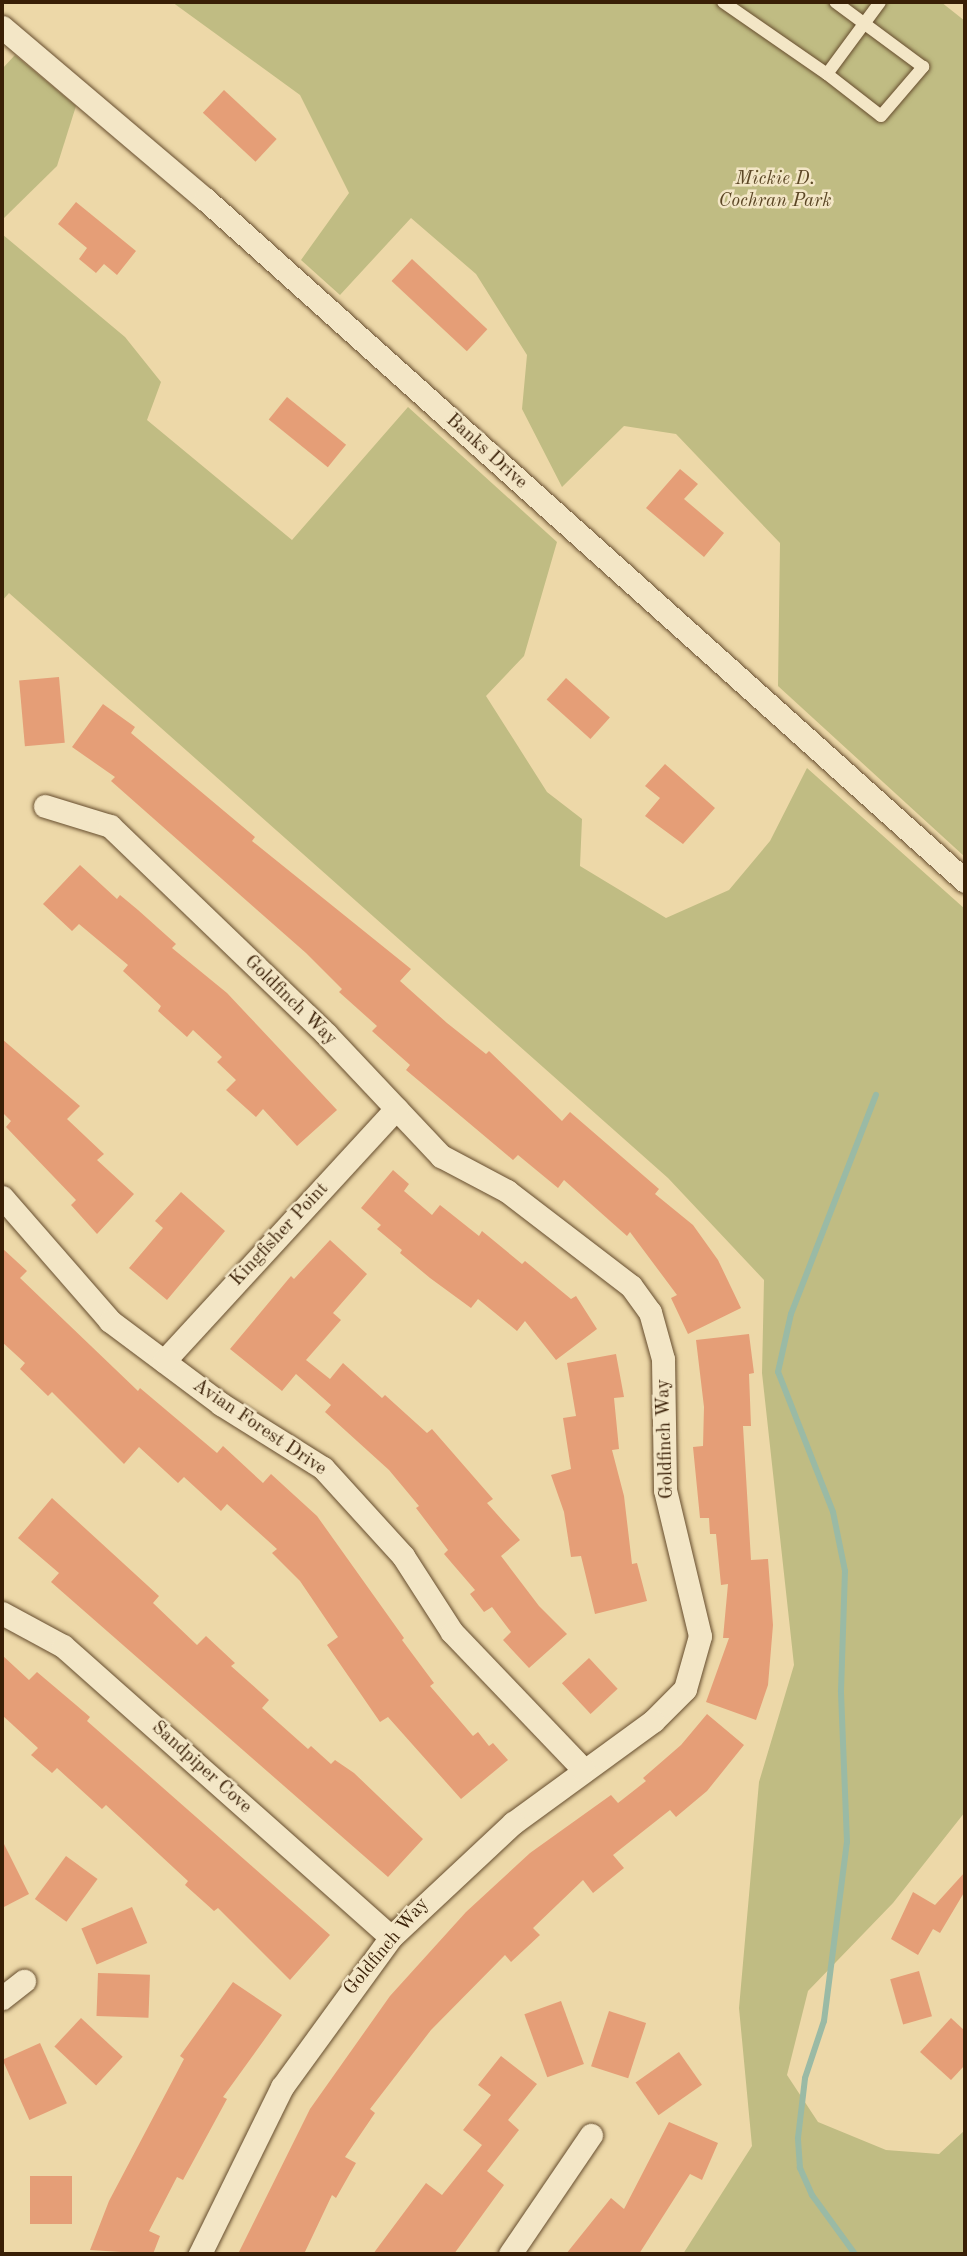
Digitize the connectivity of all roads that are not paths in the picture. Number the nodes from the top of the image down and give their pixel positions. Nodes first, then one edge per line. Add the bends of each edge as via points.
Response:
1 (723, 2) edge
2 (835, 2) edge
3 (880, 2) edge
4 (865, 22) junction
5 (2, 27) edge
6 (827, 74) junction
7 (45, 806) dead end
8 (965, 881) edge
9 (396, 1109) junction
10 (2, 1197) edge
11 (164, 1361) junction
12 (2, 1613) edge
13 (583, 1769) junction
14 (391, 1937) junction
15 (24, 1981) dead end
16 (2, 1998) edge
17 (591, 2135) dead end
18 (200, 2254) edge
19 (510, 2254) edge

1 - 6 lane
2 - 4 lane
3 - 4 lane
4 - 6 lane
4 - 6 lane via 923,67 881,116
5 - 8 street, Banks Drive via 205,199
7 - 9 street, Goldfinch Way via 110,826 326,1034
9 - 11 street, Kingfisher Point
9 - 13 street, Goldfinch Way via 441,1156 508,1191 631,1286 650,1312 663,1359 665,1490 700,1636 685,1689 653,1721
10 - 11 street, Avian Forest Drive via 110,1321
11 - 13 street, Avian Forest Drive via 323,1468 403,1556 452,1632
12 - 14 street, Sandpiper Cove via 64,1646
13 - 14 street, Goldfinch Way via 472,1858
14 - 18 street, Goldfinch Way via 282,2087
15 - 16 street
17 - 19 street

